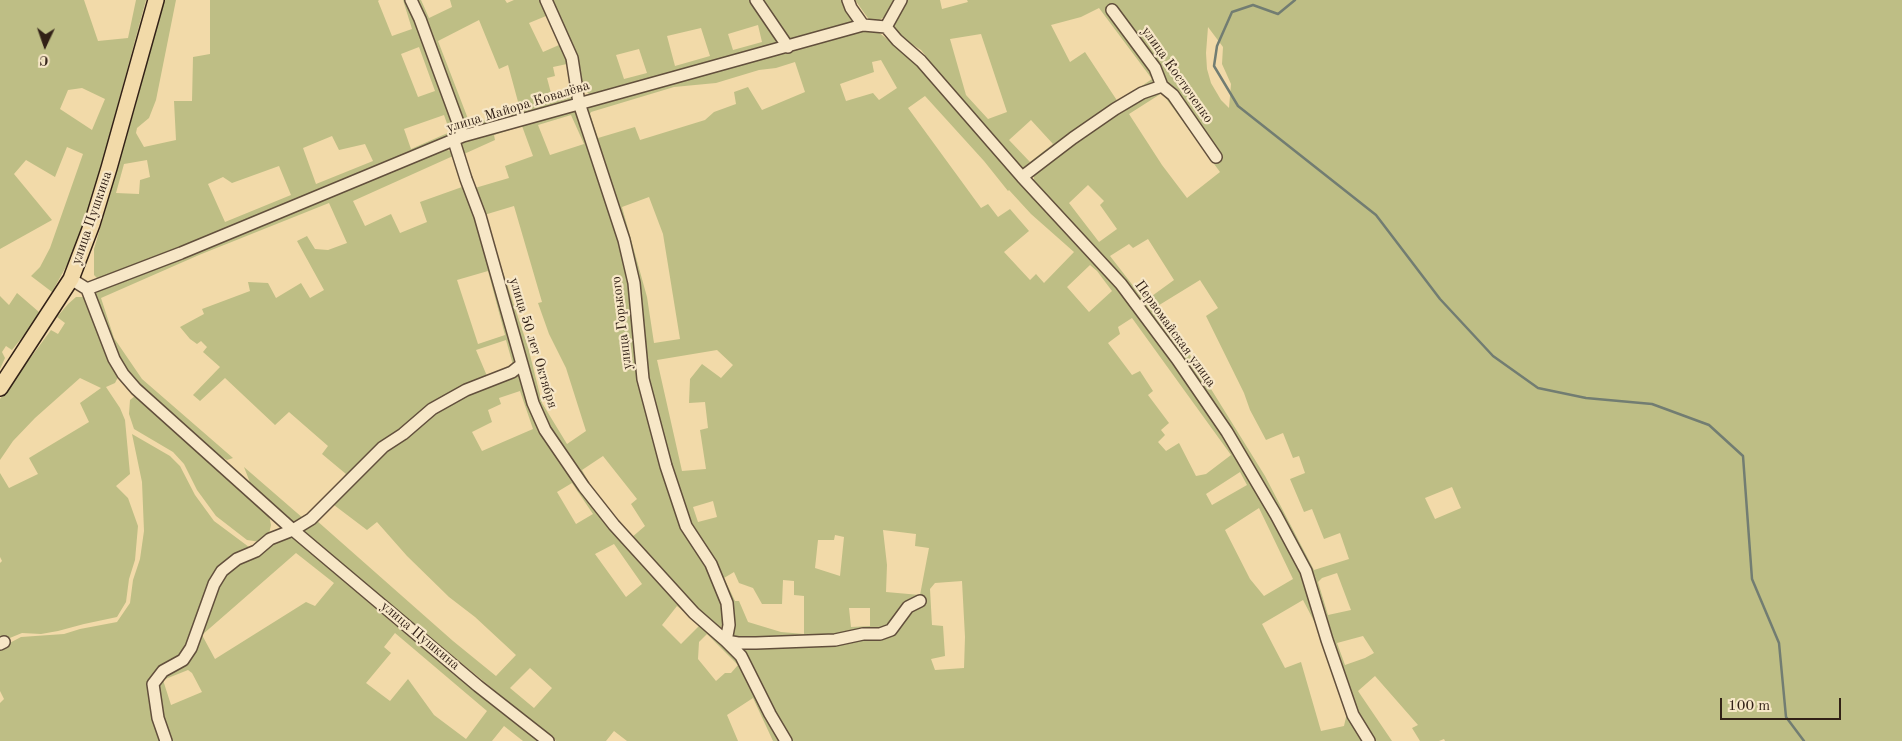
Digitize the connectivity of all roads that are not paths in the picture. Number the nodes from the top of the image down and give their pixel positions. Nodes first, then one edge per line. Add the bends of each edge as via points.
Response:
1 (156, 0) edge
2 (411, 0) edge
3 (546, 0) edge
4 (756, 0) edge
5 (848, 0) edge
6 (901, 0) edge
7 (1112, 10) dead end
8 (863, 25) junction
9 (886, 27) junction
10 (788, 47) junction
11 (1162, 86) junction
12 (579, 103) junction
13 (459, 138) junction
14 (1216, 157) dead end
15 (1022, 177) junction
16 (71, 279) junction
17 (87, 288) junction
18 (522, 364) junction
19 (0, 388) edge
20 (293, 530) junction
21 (920, 602) dead end
22 (726, 641) junction
23 (166, 741) edge
24 (548, 741) edge
25 (786, 741) edge
26 (1369, 741) edge

1 - 16 main road, улица Пушкина via 92,224
2 - 13 street, улица 50 лет Октября
3 - 12 street, улица Горького via 572,58
4 - 10 street
5 - 8 street
6 - 9 street
7 - 11 street, улица Костюченко via 1155,68
8 - 9 street, улица Майора Ковалёва
8 - 10 street, улица Майора Ковалёва
9 - 15 street, Первомайская улица via 922,61
10 - 12 street, улица Майора Ковалёва
11 - 14 street, улица Костюченко via 1173,95
11 - 15 street via 1115,108
12 - 13 street, улица Майора Ковалёва
12 - 22 street, улица Горького via 624,240 634,283 643,379 666,466 686,526 711,564 727,603 729,624
13 - 17 street, улица Майора Ковалёва via 181,253
13 - 18 street, улица 50 лет Октября via 466,179 480,216
15 - 26 street, Первомайская улица via 1121,284 1227,432 1306,571 1354,715
16 - 17 street, улица Пушкина
16 - 19 main road
17 - 20 street, улица Пушкина via 114,359 126,378
18 - 20 street via 512,372 466,390 432,409 383,448 311,519
18 - 22 street, улица 50 лет Октября via 545,430 584,487 694,613
20 - 23 street via 270,539 222,571 191,648 183,660 163,672 153,684 158,718
20 - 24 street, улица Пушкина
21 - 22 street via 908,607 891,630 880,634 738,644
22 - 25 street, улица 50 лет Октября via 741,656

